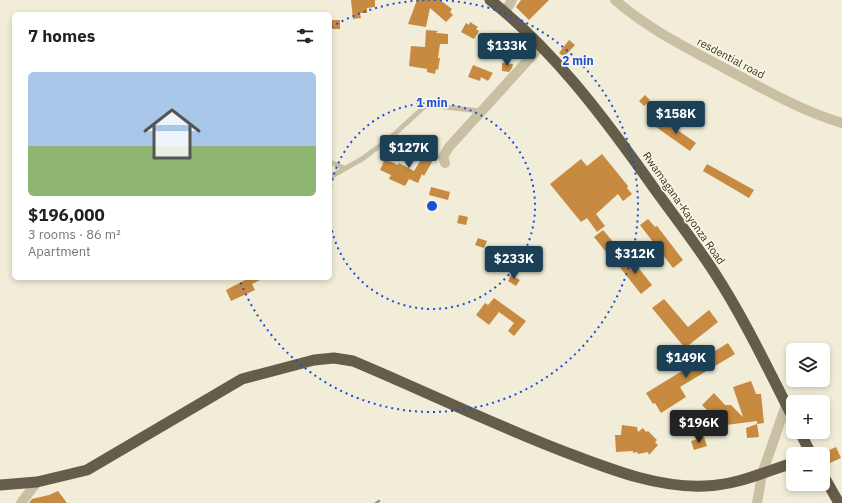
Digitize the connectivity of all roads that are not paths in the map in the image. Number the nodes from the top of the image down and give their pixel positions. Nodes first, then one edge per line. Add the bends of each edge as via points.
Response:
1 (490, 0) edge
2 (512, 0) edge
3 (615, 0) edge
4 (505, 12) junction
5 (540, 47) junction
6 (481, 111) junction
7 (842, 123) edge
8 (332, 163) edge
9 (445, 163) dead end
10 (344, 168) junction
11 (332, 176) edge
12 (786, 405) joint
13 (786, 465) edge
14 (762, 474) junction
15 (37, 482) junction
16 (0, 485) edge
17 (830, 487) edge
18 (21, 503) edge
19 (757, 503) edge
20 (839, 503) edge

1 - 4 highway, Rwamagana-Kayonza Road
2 - 4 street
3 - 7 street, resdential road via 639,19 773,95
4 - 5 highway, Rwamagana-Kayonza Road
5 - 6 street
5 - 12 highway, Rwamagana-Kayonza Road via 595,107 710,267 738,311
6 - 9 street via 444,152
6 - 10 lane via 424,107 389,139 362,159
8 - 10 lane
10 - 11 lane
12 - 14 street
13 - 14 highway
14 - 15 highway via 724,485 704,486 663,483 628,475 550,447 353,361 334,358 293,364 242,379 87,470
14 - 19 street
15 - 16 highway
15 - 18 street
17 - 20 highway

